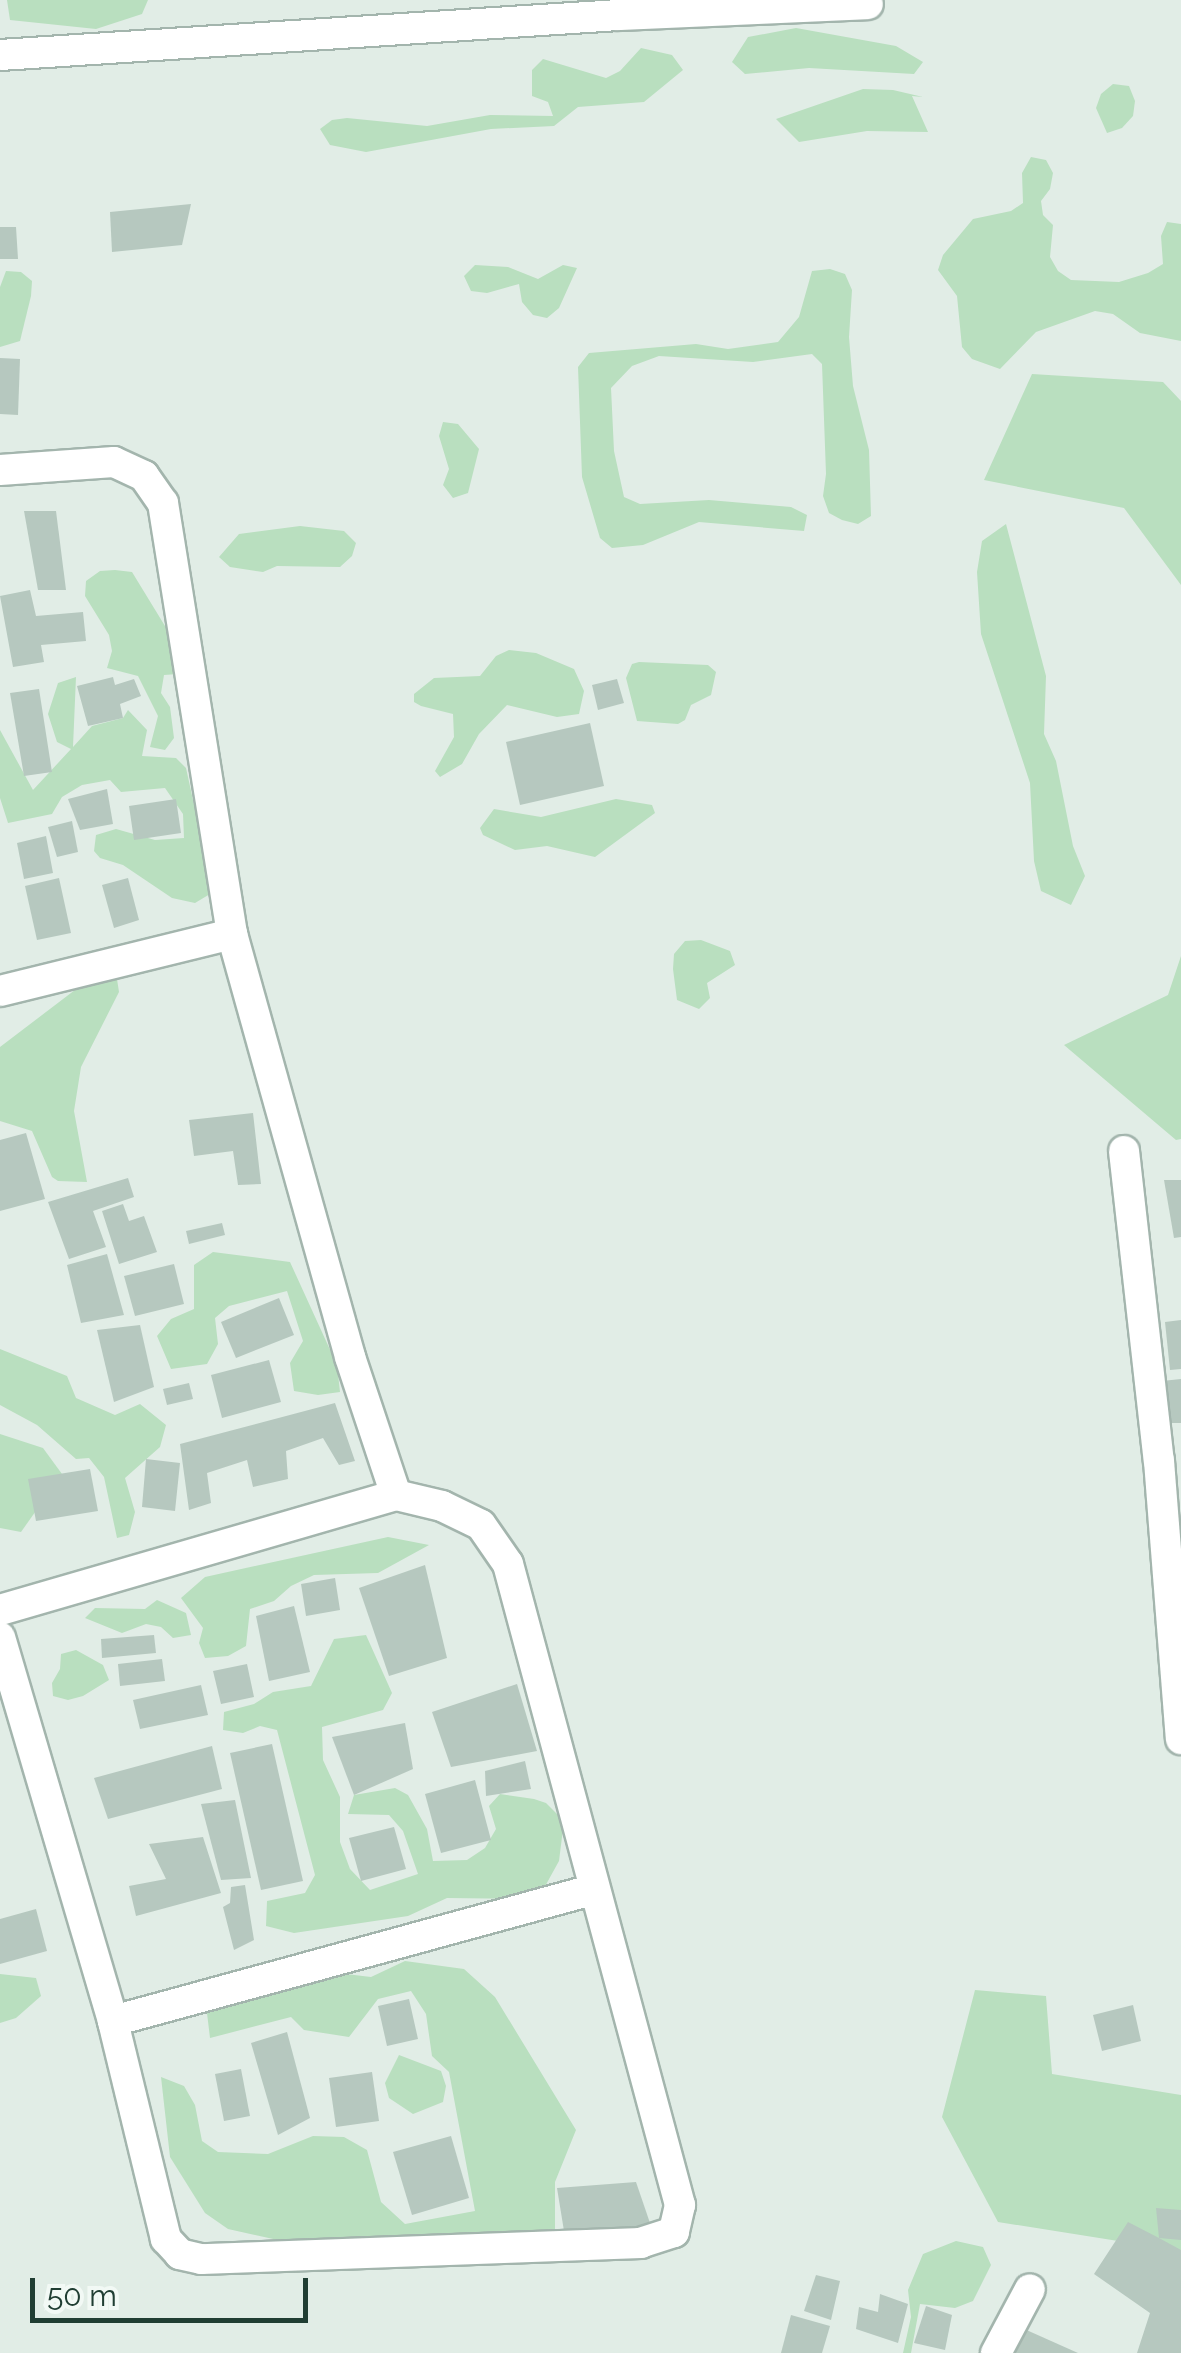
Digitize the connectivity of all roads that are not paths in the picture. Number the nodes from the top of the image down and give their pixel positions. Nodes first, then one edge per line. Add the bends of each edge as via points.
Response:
1 (868, 4) dead end
2 (617, 7) edge
3 (0, 55) edge
4 (0, 470) edge
5 (232, 934) junction
6 (0, 991) edge
7 (1124, 1152) dead end
8 (1170, 1461) edge
9 (396, 1495) junction
10 (0, 1610) edge
11 (0, 1637) edge
12 (1181, 1739) edge
13 (593, 1890) junction
14 (114, 2021) junction
15 (1030, 2288) dead end
16 (996, 2353) edge

1 - 2 street
2 - 3 street
4 - 5 street via 114,462 144,476 163,503
5 - 6 street
5 - 9 street via 350,1357
7 - 8 street
8 - 12 street
9 - 10 street
9 - 13 street via 442,1506 480,1525 508,1564
11 - 14 street
13 - 14 street
13 - 14 street via 680,2205 674,2232 641,2242 201,2259 180,2254 166,2239
15 - 16 street

